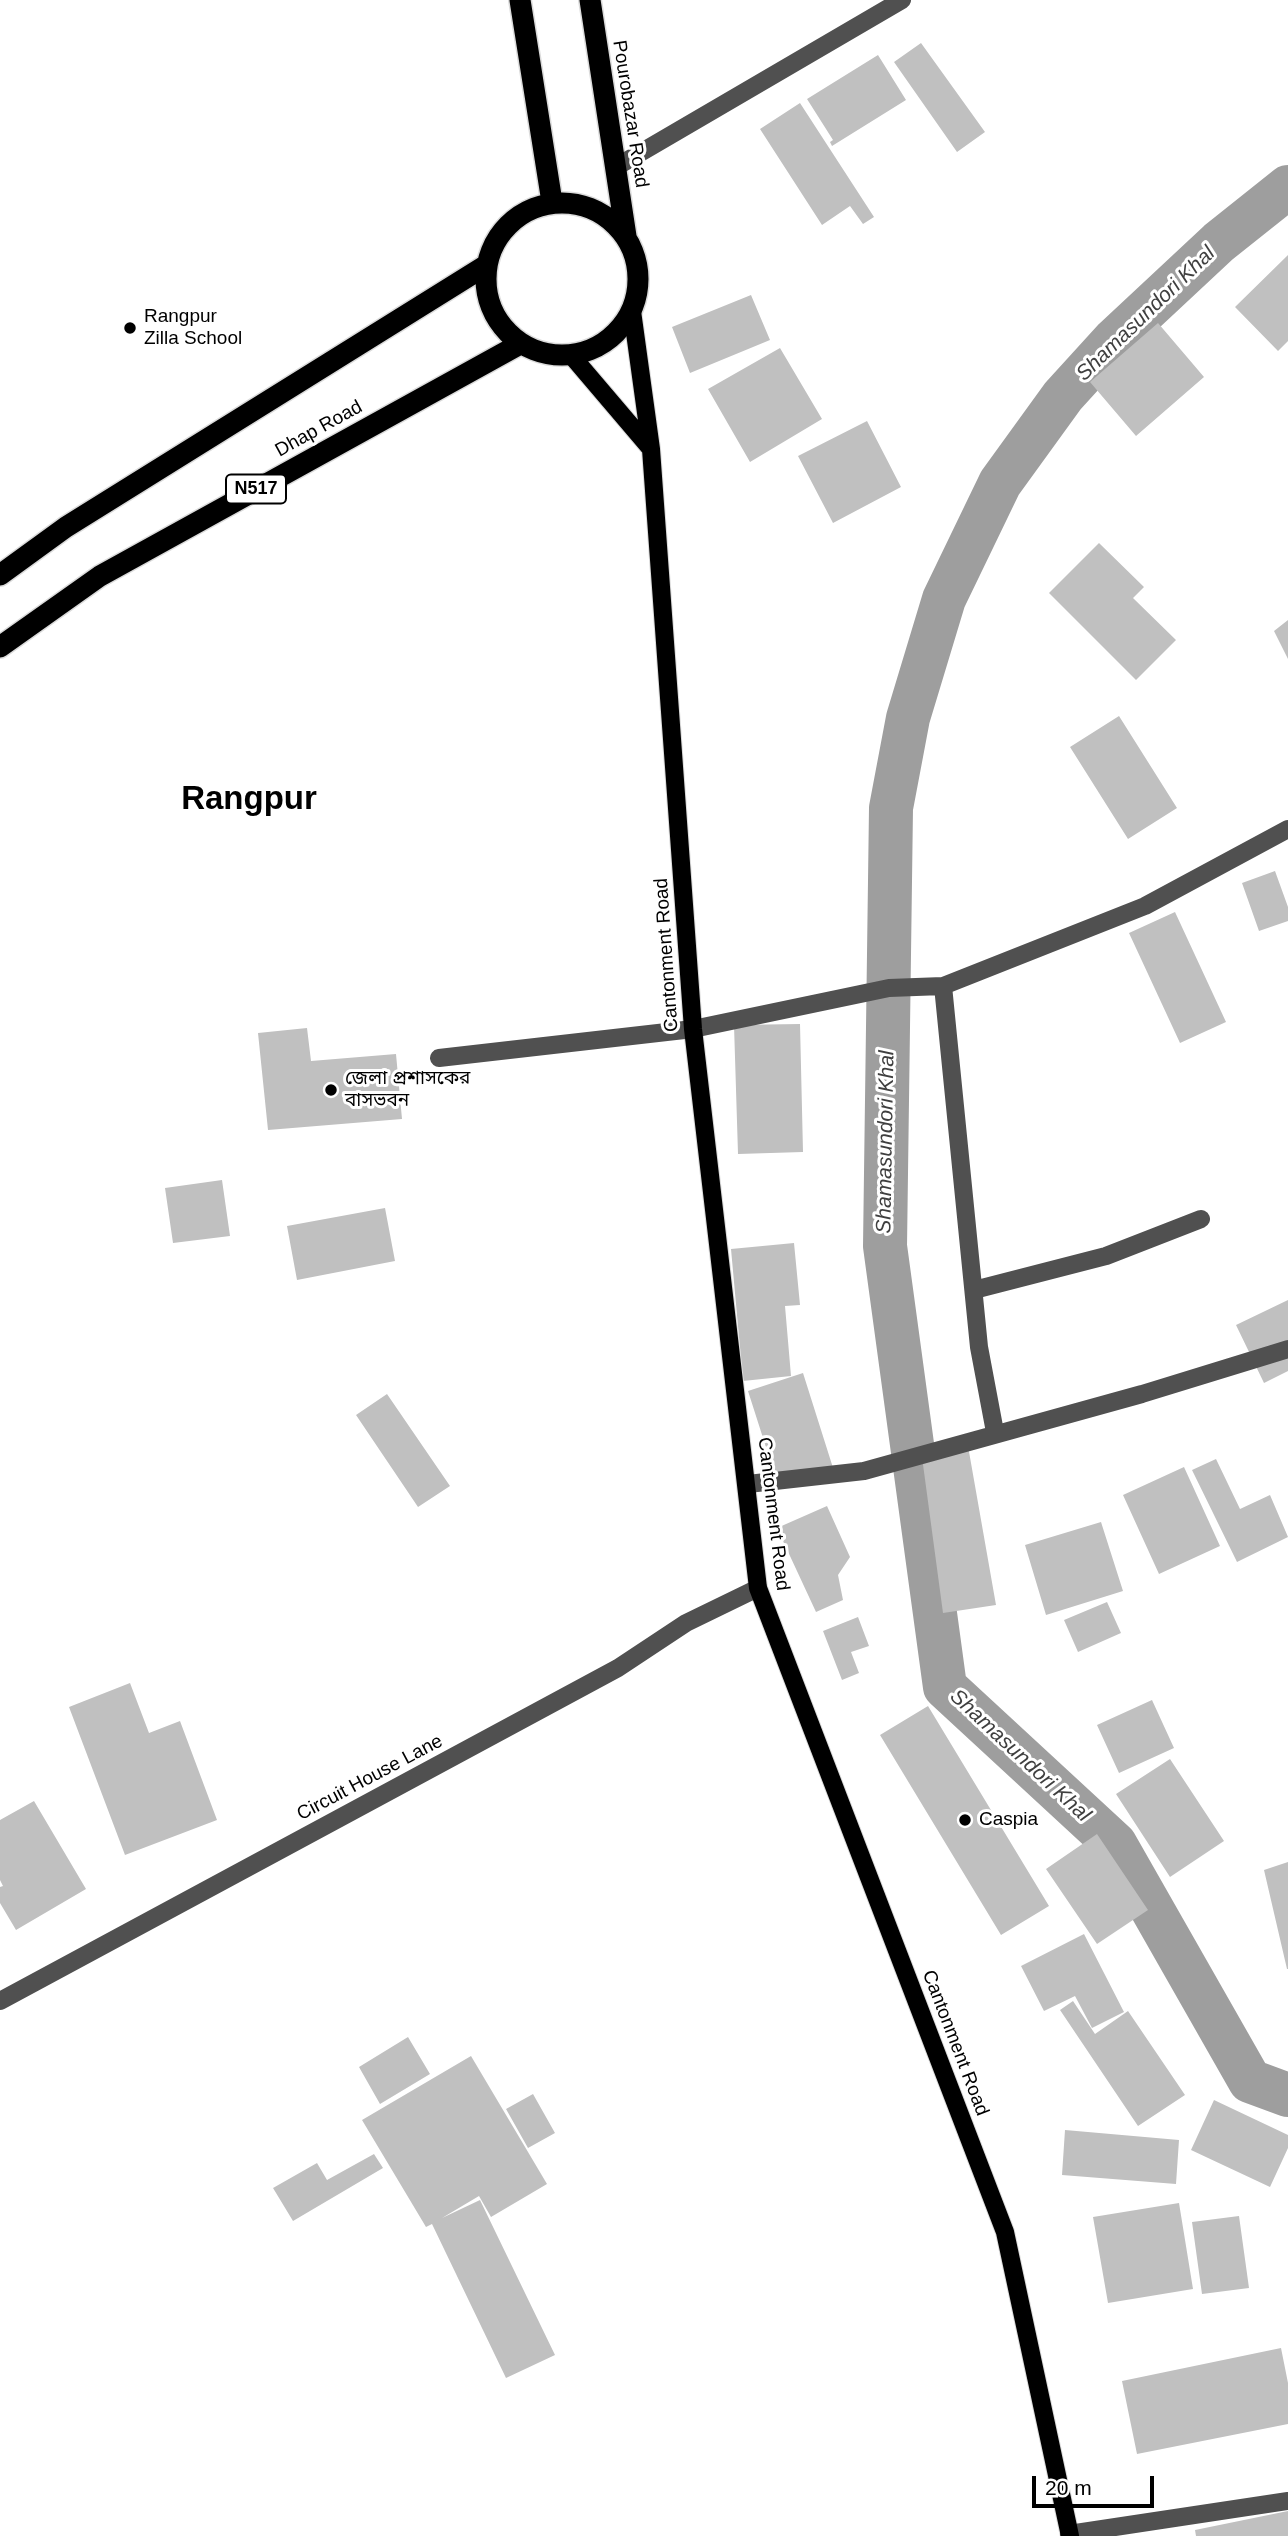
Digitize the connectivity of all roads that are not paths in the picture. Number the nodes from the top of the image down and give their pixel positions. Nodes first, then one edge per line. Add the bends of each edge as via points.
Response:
1 (520, 0) edge
2 (590, 0) edge
3 (902, 0) edge
4 (615, 167) junction
5 (552, 202) junction
6 (626, 236) junction
7 (485, 266) junction
8 (632, 311) junction
9 (520, 344) junction
10 (571, 355) junction
11 (650, 449) junction
12 (0, 575) edge
13 (0, 647) edge
14 (1288, 829) edge
15 (943, 986) junction
16 (693, 1029) junction
17 (439, 1058) dead end
18 (1201, 1219) dead end
19 (974, 1290) junction
20 (1288, 1349) edge
21 (995, 1432) junction
22 (748, 1484) junction
23 (758, 1588) junction
24 (0, 2001) edge
25 (1288, 2501) edge
26 (1069, 2535) edge

1 - 5 highway
2 - 4 highway, Pourobazar Road
3 - 4 street
4 - 6 highway, Pourobazar Road
5 - 6 highway via 584,205 607,217
5 - 7 highway via 520,213 497,236
6 - 8 highway via 636,260 638,286
7 - 9 highway via 490,305 499,323
7 - 12 highway via 66,527
8 - 10 highway via 616,333 595,348
8 - 11 main road, Cantonment Road
9 - 10 highway via 544,354
9 - 13 highway, Dhap Road / N517 via 100,576
10 - 11 main road
11 - 16 main road, Cantonment Road
14 - 15 street via 1144,906
15 - 16 street via 889,988
15 - 19 street
16 - 17 street
16 - 22 main road, Cantonment Road
18 - 19 street via 1106,1256
19 - 21 street
20 - 21 street via 1142,1394
21 - 22 street via 864,1471
22 - 23 main road, Cantonment Road
23 - 24 street, Circuit House Lane via 686,1623 618,1668
23 - 26 main road, Cantonment Road via 1005,2232
25 - 26 street

